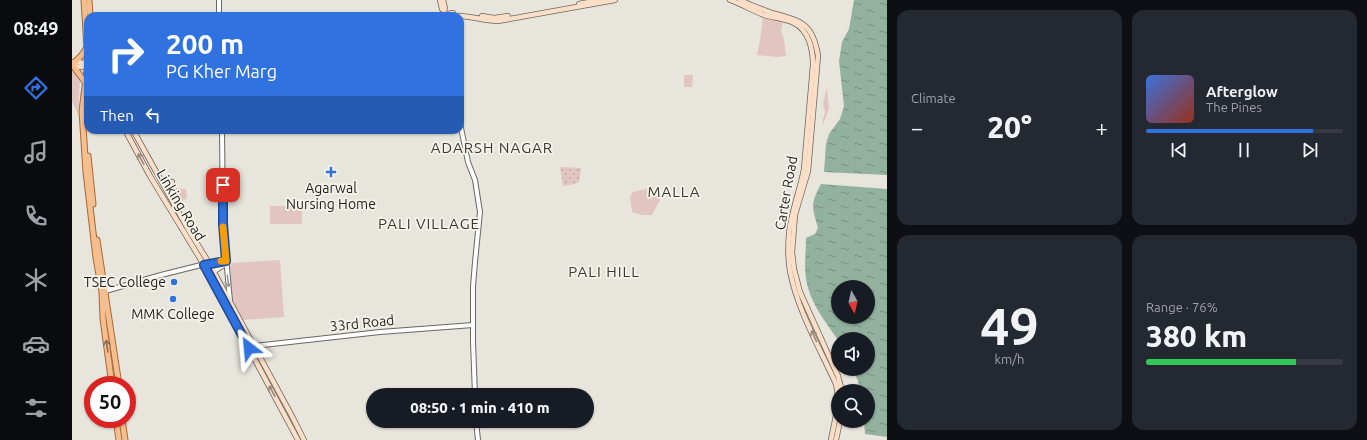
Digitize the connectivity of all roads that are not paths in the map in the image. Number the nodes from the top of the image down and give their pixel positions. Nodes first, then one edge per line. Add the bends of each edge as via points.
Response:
1 (84, 0) edge
2 (89, 0) edge
3 (219, 0) edge
4 (440, 0) edge
5 (443, 0) edge
6 (599, 0) edge
7 (615, 0) edge
8 (730, 0) edge
9 (740, 0) edge
10 (85, 12) edge
11 (90, 12) edge
12 (219, 12) edge
13 (444, 12) edge
14 (445, 12) edge
15 (464, 14) edge
16 (464, 15) edge
17 (791, 20) junction
18 (84, 52) edge
19 (73, 65) edge
20 (84, 65) edge
21 (84, 80) edge
22 (84, 100) edge
23 (84, 121) edge
24 (85, 134) edge
25 (127, 134) edge
26 (135, 134) edge
27 (222, 134) edge
28 (462, 134) edge
29 (809, 135) junction
30 (172, 182) dead end
31 (167, 190) junction
32 (226, 262) junction
33 (210, 263) junction
34 (204, 265) junction
35 (214, 271) junction
36 (209, 274) junction
37 (104, 292) junction
38 (230, 302) junction
39 (473, 325) junction
40 (254, 346) junction
41 (111, 376) edge
42 (118, 376) edge
43 (840, 384) edge
44 (474, 388) edge
45 (294, 424) junction
46 (117, 428) edge
47 (123, 428) edge
48 (477, 428) edge
49 (839, 428) edge
50 (119, 440) edge
51 (125, 440) edge
52 (298, 440) edge
53 (304, 440) edge
54 (478, 440) edge
55 (831, 440) edge
56 (836, 440) edge

1 - 10 main road
2 - 11 main road
3 - 12 street
4 - 13 main road
5 - 14 main road
6 - 15 main road via 494,18
7 - 16 main road via 498,21
8 - 17 main road via 764,15
9 - 17 main road
17 - 29 main road, Carter Road via 801,22 809,30 817,49
18 - 19 main road
19 - 20 main road
19 - 21 main road
22 - 23 main road
24 - 37 main road
34 -> 25 main road, Linking Road
26 - 31 main road, Linking Road
27 - 32 street
28 - 39 street via 475,180 480,212
29 - 43 main road, Carter Road via 808,171 795,215 792,252 800,292
55 -> 29 main road, Carter Road via 838,393 836,384 803,313 793,286 789,261 792,212 802,181
30 - 31 main road
31 - 33 main road, Linking Road
32 - 33 street
32 - 35 street
32 -> 38 street
33 - 34 street
33 - 35 main road, Linking Road
34 - 36 main road, Linking Road
34 - 37 street
35 - 36 street
35 - 38 main road, Linking Road
45 -> 36 main road, Linking Road
41 -> 37 main road via 104,319
37 - 42 main road
38 - 40 main road, Linking Road
39 - 40 street, 33rd Road
39 - 44 street
40 - 45 main road, Linking Road
45 - 52 main road, Linking Road
45 - 53 main road, Linking Road
46 - 50 main road
47 - 51 main road
48 - 54 street
49 - 56 main road

